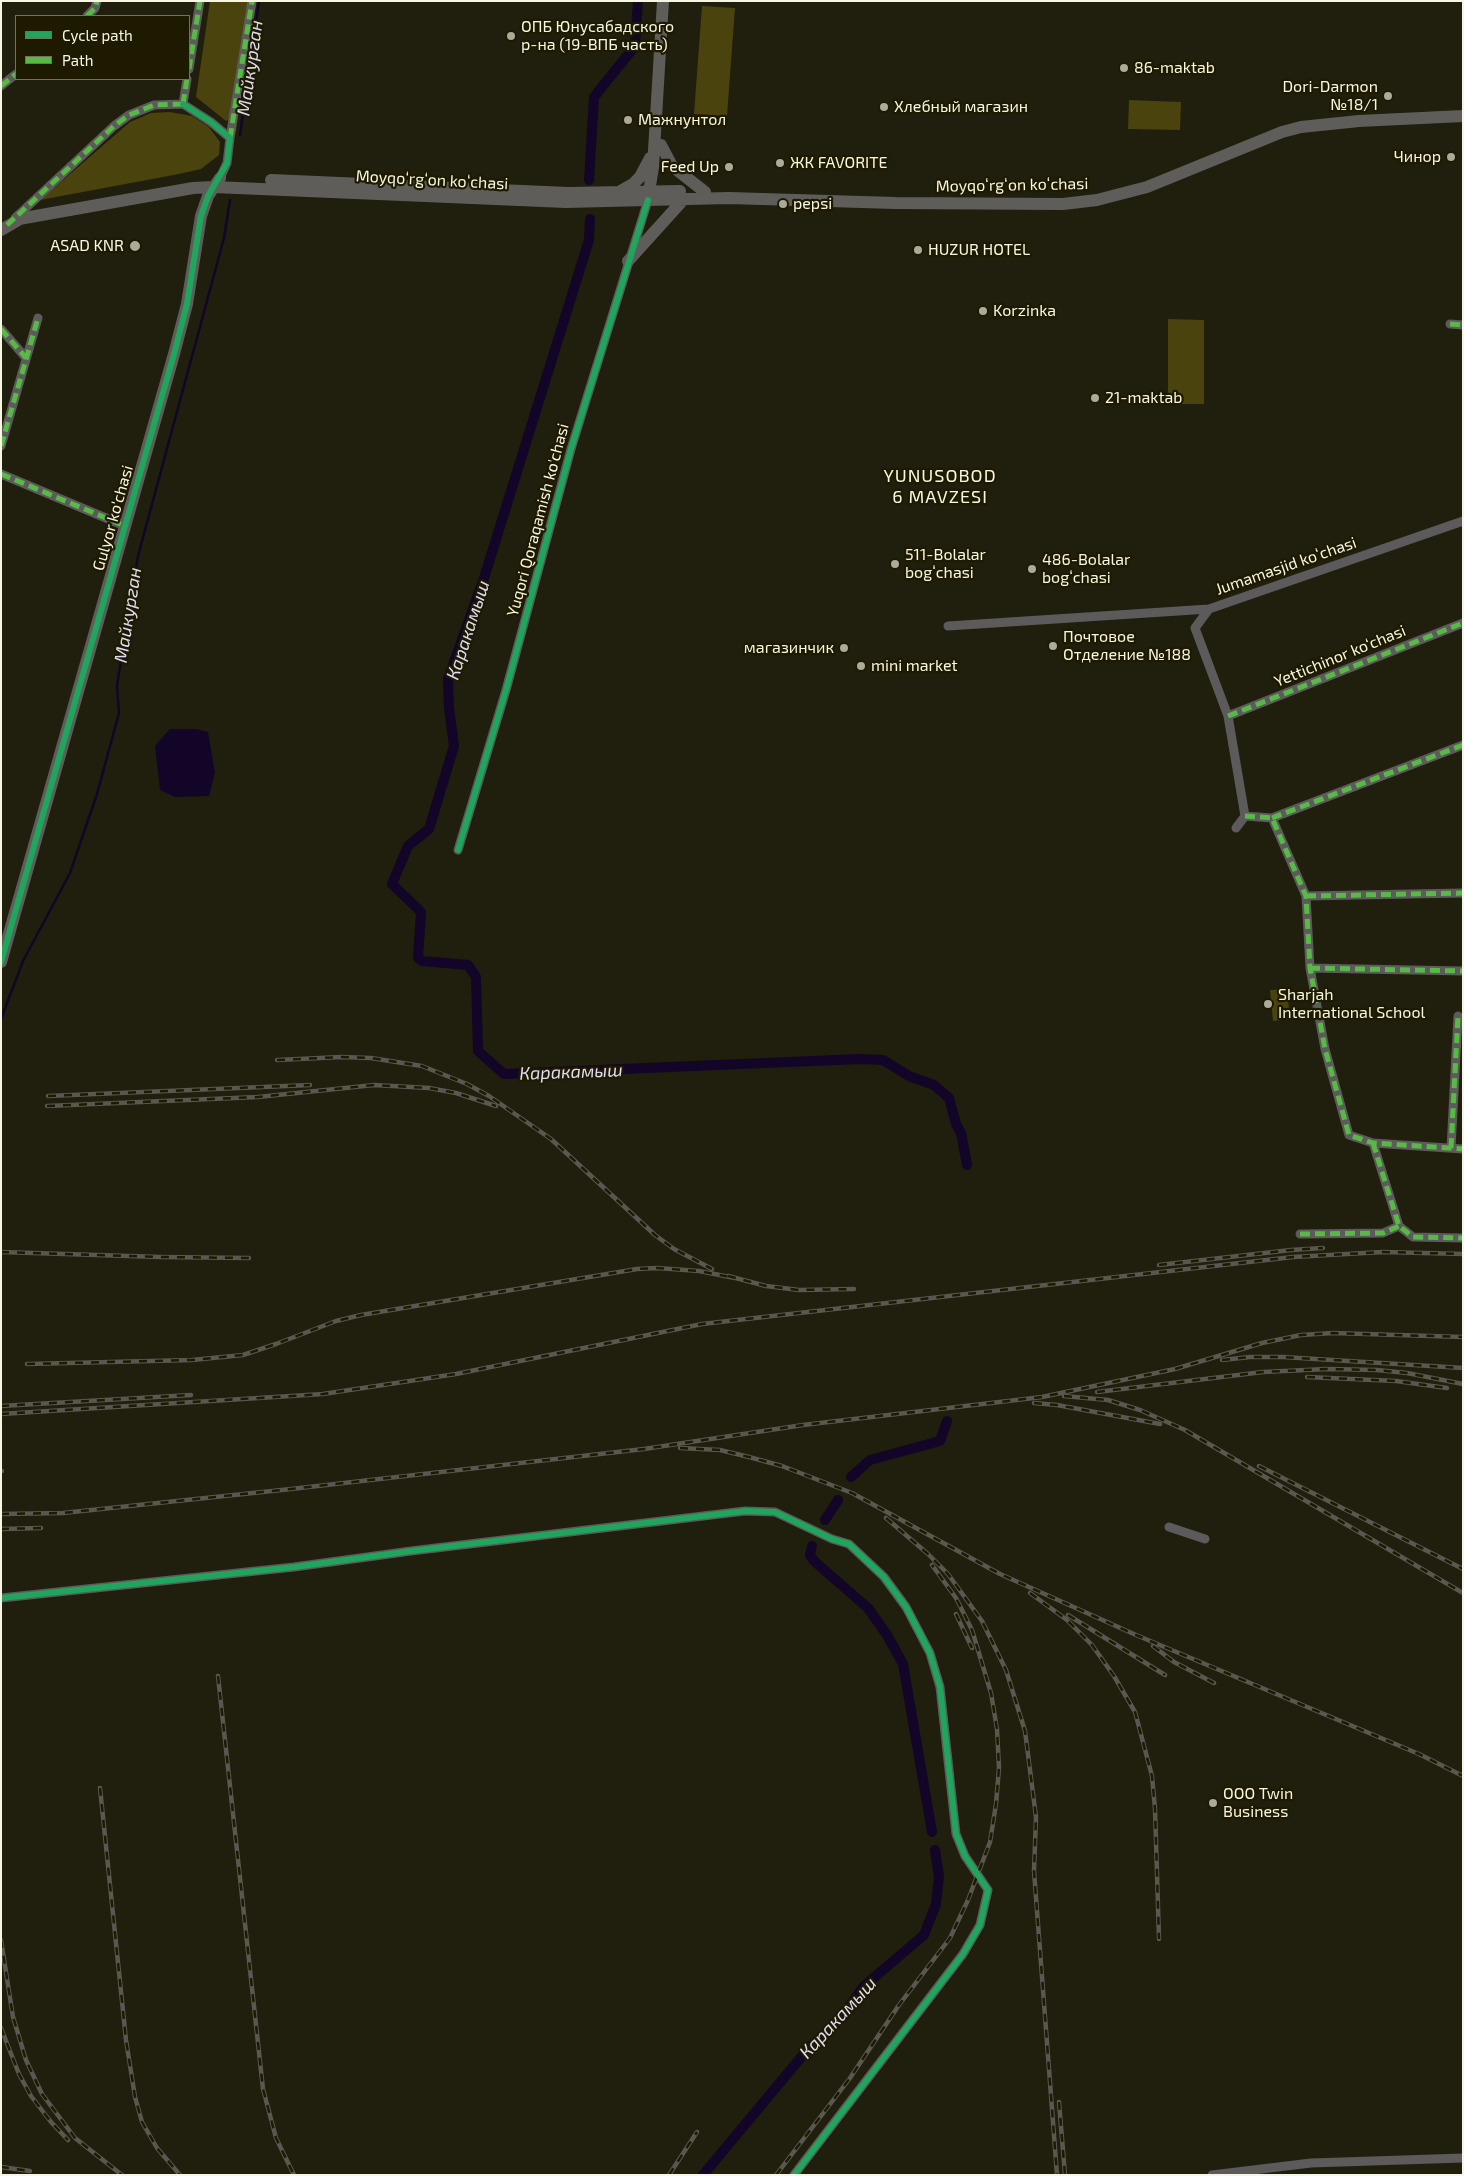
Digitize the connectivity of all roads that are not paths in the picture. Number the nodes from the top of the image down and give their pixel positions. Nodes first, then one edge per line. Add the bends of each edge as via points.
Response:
1 (97, 1) edge
2 (200, 1) edge
3 (252, 1) edge
4 (662, 1) edge
5 (670, 1) edge
6 (88, 15) edge
7 (190, 63) edge
8 (15, 75) edge
9 (187, 80) edge
10 (1, 86) edge
11 (183, 104) junction
12 (1463, 116) edge
13 (230, 138) junction
14 (658, 145) junction
15 (217, 182) junction
16 (705, 192) junction
17 (652, 194) junction
18 (614, 195) junction
19 (729, 198) junction
20 (684, 199) junction
21 (4, 228) edge
22 (628, 261) junction
23 (38, 318) dead end
24 (1450, 324) dead end
25 (1463, 325) edge
26 (1, 329) edge
27 (26, 358) junction
28 (1, 446) edge
29 (1, 474) edge
30 (1463, 521) edge
31 (126, 526) junction
32 (1209, 609) junction
33 (1463, 623) edge
34 (948, 626) dead end
35 (1228, 716) junction
36 (1463, 745) edge
37 (1245, 816) junction
38 (1272, 818) junction
39 (1236, 828) dead end
40 (458, 850) dead end
41 (1463, 893) edge
42 (1306, 896) junction
43 (1, 962) edge
44 (1310, 968) junction
45 (1463, 971) edge
46 (1458, 1016) dead end
47 (1373, 1143) junction
48 (1450, 1148) junction
49 (1463, 1149) edge
50 (1399, 1226) junction
51 (1300, 1234) dead end
52 (1463, 1238) edge
53 (1169, 1527) dead end
54 (1205, 1539) dead end
55 (1, 1598) edge
56 (1463, 2158) edge
57 (794, 2175) edge
58 (1212, 2175) edge

1 - 6 street
2 - 7 street
3 - 13 street, Gulyor ko'chasi
4 - 14 main road, Yuqori Qoraqamish ko'chasi
5 - 14 main road, Yuqori Qoraqamish ko'chasi
8 - 10 street
9 - 11 street
11 - 13 street
11 - 21 street via 154,105 129,115
12 - 19 main road, Moyqoʻrgʻon koʻchasi via 1359,120 1301,127 1147,187 1080,202 904,203
13 - 15 street, Gulyor ko'chasi via 227,163
14 - 16 main road via 672,166
14 - 17 main road, Yuqori Qoraqamish ko'chasi
14 - 18 main road via 640,177
15 - 18 main road, Moyqoʻrgʻon koʻchasi via 567,198
15 - 21 main road, Moyqoʻrgʻon koʻchasi via 192,181 46,207
15 - 31 main road, Gulyor ko'chasi via 201,216 185,312
16 - 17 main road
16 - 19 main road
17 - 18 main road, Moyqoʻrgʻon koʻchasi
17 - 20 main road
17 - 22 street, Yuqori Qoraqamish ko'chasi
19 - 20 main road
20 - 22 main road
22 - 40 street, Yuqori Qoraqamish ko'chasi via 571,449 506,690
23 - 27 street
24 - 25 street
26 - 27 street
27 - 28 street
29 - 31 street
30 - 32 street, Jumamasjid koʻchasi
31 - 43 main road, Gulyor ko'chasi
32 - 34 street
32 - 35 street, Jumamasjid koʻchasi via 1195,628
33 - 35 street, Yettichinor ko‘chasi
35 - 37 street, Jumamasjid koʻchasi
36 - 38 street
37 - 38 street
37 - 39 street
38 - 42 street
41 - 42 street
42 - 44 street
44 - 45 street
44 - 47 street via 1325,1049 1350,1135
46 - 48 street
47 - 48 street
47 - 50 street
48 - 49 street
50 - 51 street via 1384,1233
50 - 52 street via 1413,1237
53 - 54 street
55 - 57 street via 294,1567 745,1511 775,1512 849,1544 889,1584 906,1607 930,1653 940,1687 956,1834 965,1856 988,1890 980,1925 963,1954
56 - 58 street via 1311,2163

